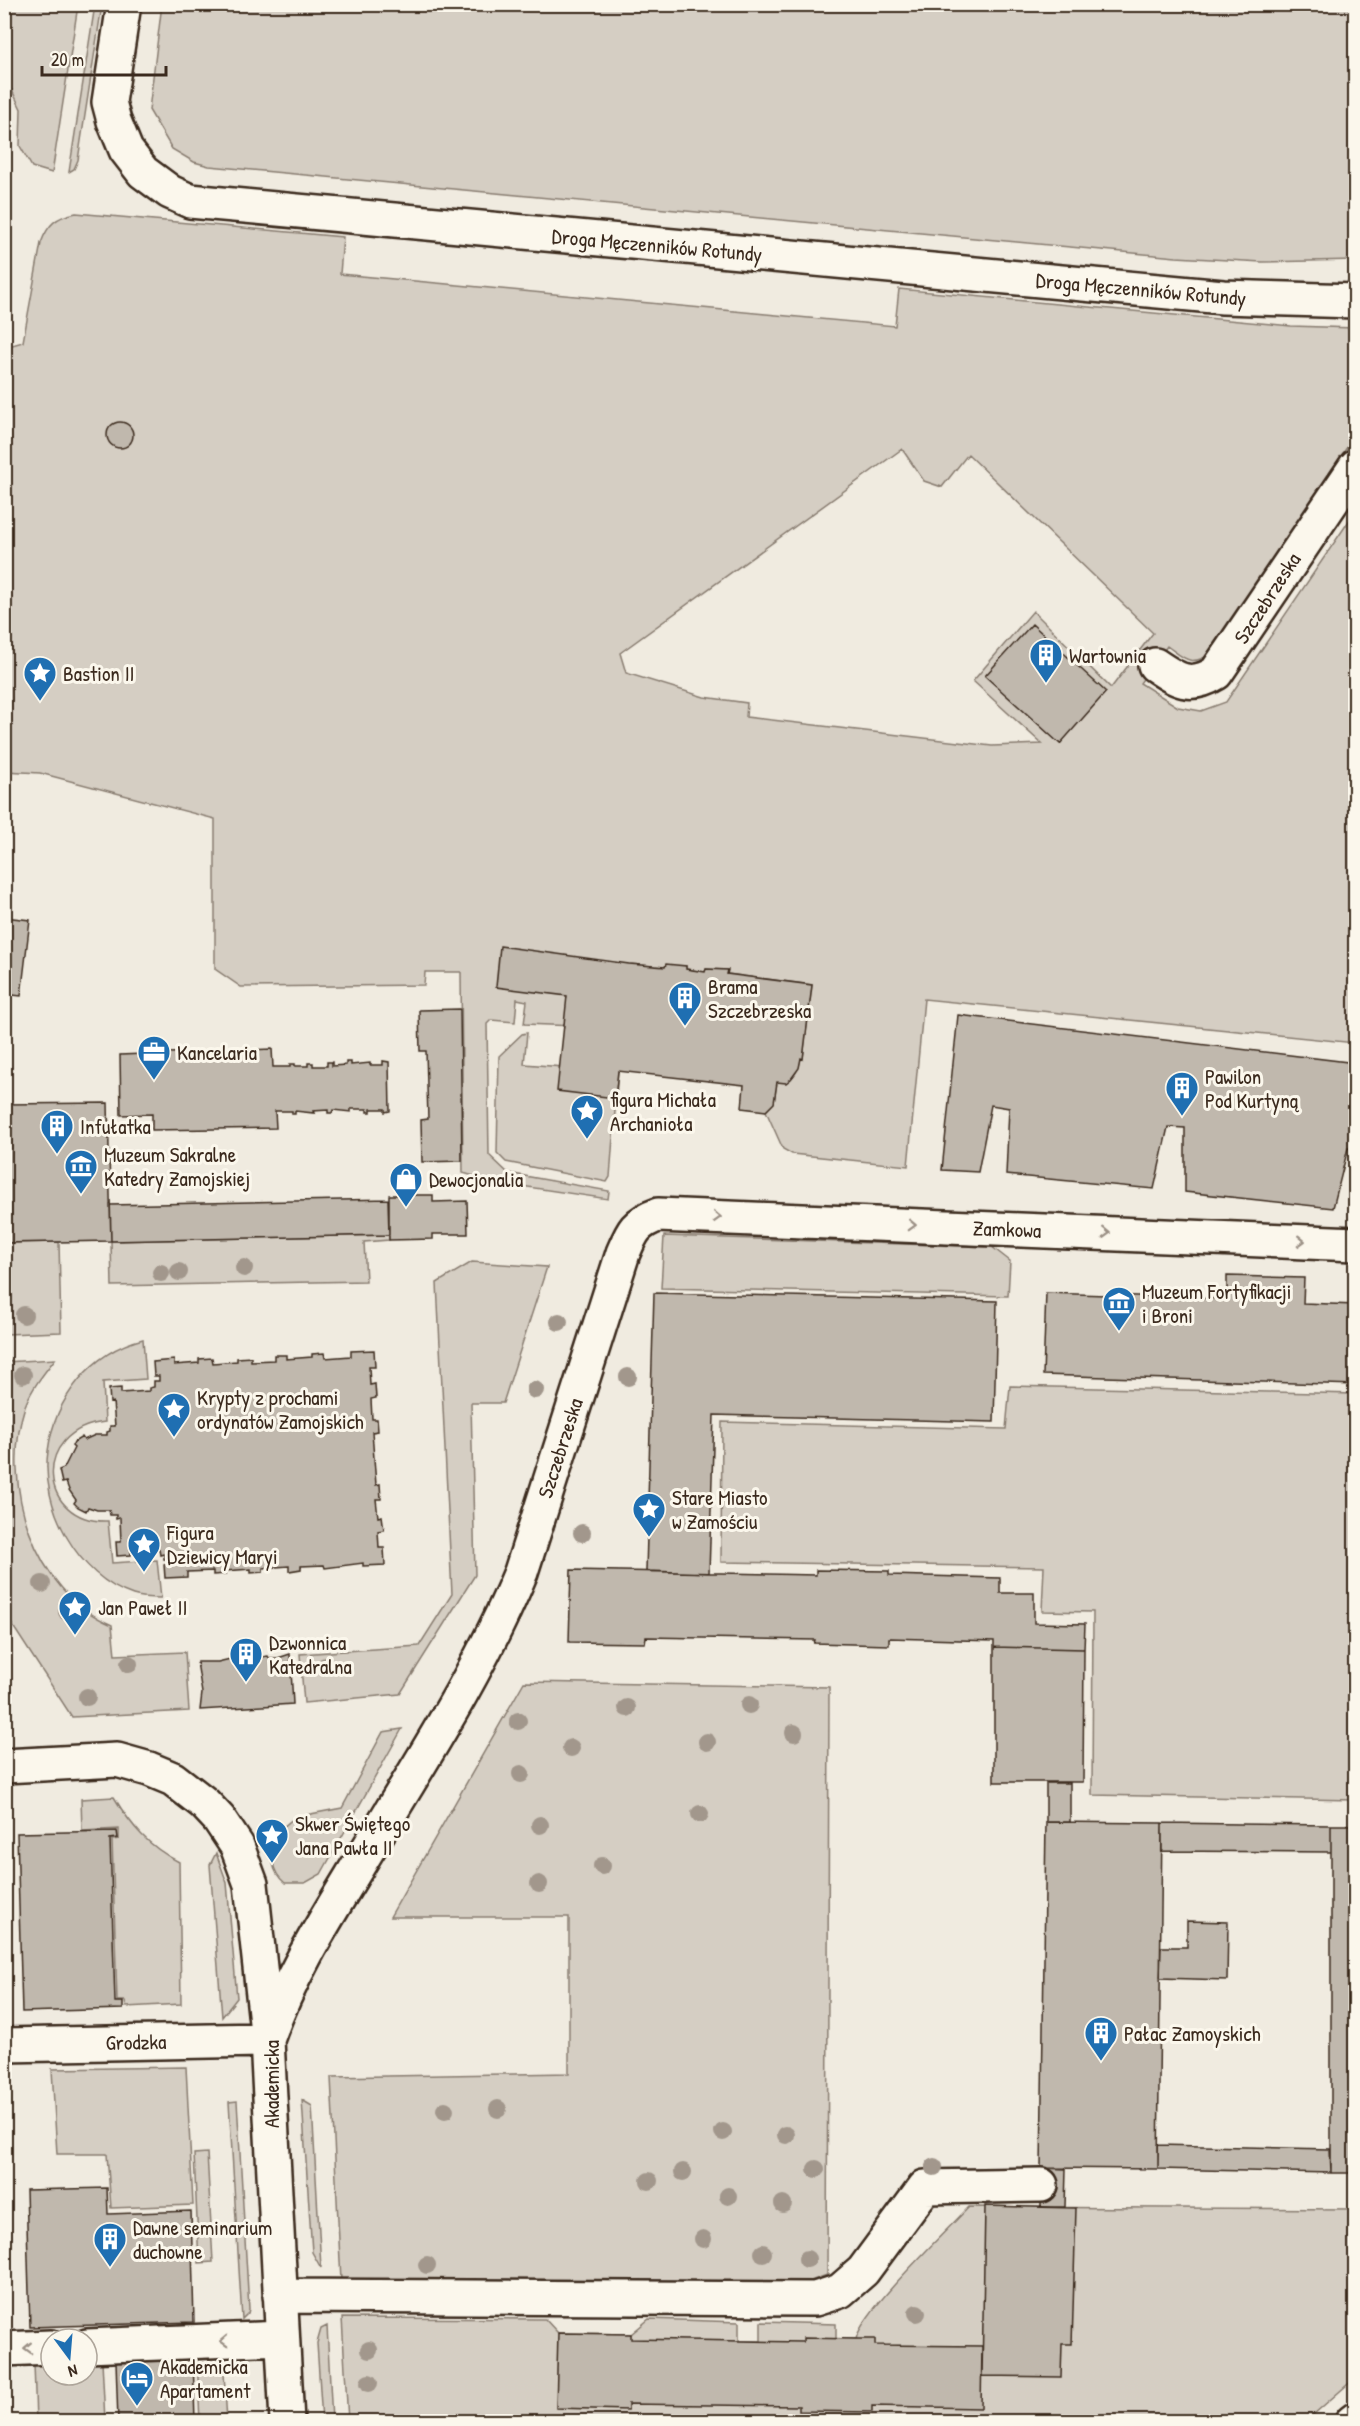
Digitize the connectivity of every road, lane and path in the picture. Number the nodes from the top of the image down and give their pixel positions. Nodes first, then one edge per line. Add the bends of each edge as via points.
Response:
1 (124, 4) edge
2 (1356, 301) edge
3 (1356, 466) edge
4 (1155, 665) dead end
5 (658, 1215) joint
6 (1356, 1244) edge
7 (463, 1689) joint
8 (4, 1766) edge
9 (267, 2040) junction
10 (4, 2045) edge
11 (1041, 2185) dead end
12 (280, 2296) junction
13 (282, 2338) junction
14 (99, 2346) edge
15 (39, 2348) edge
16 (4, 2349) edge
17 (287, 2421) edge

1 - 2 street, Droga Męczenników Rotundy via 109,102 114,121 126,150 143,172 190,201 1223,297
3 - 4 street, Szczebrzeska via 1216,673 1193,683 1176,680
5 -> 6 street, Zamkowa
5 - 7 street, Szczebrzeska via 644,1220 629,1240 521,1572
7 - 9 street, Akademicka via 312,1941 289,1984
8 - 9 street via 117,1760 172,1779 204,1803 237,1846 251,1884
9 - 10 street, Grodzka
9 - 12 street, Akademicka
11 - 12 street via 925,2187 863,2271 840,2291 815,2299
12 - 13 street, Akademicka
13 -> 14 street
13 - 17 street, Akademicka
15 -> 16 street

